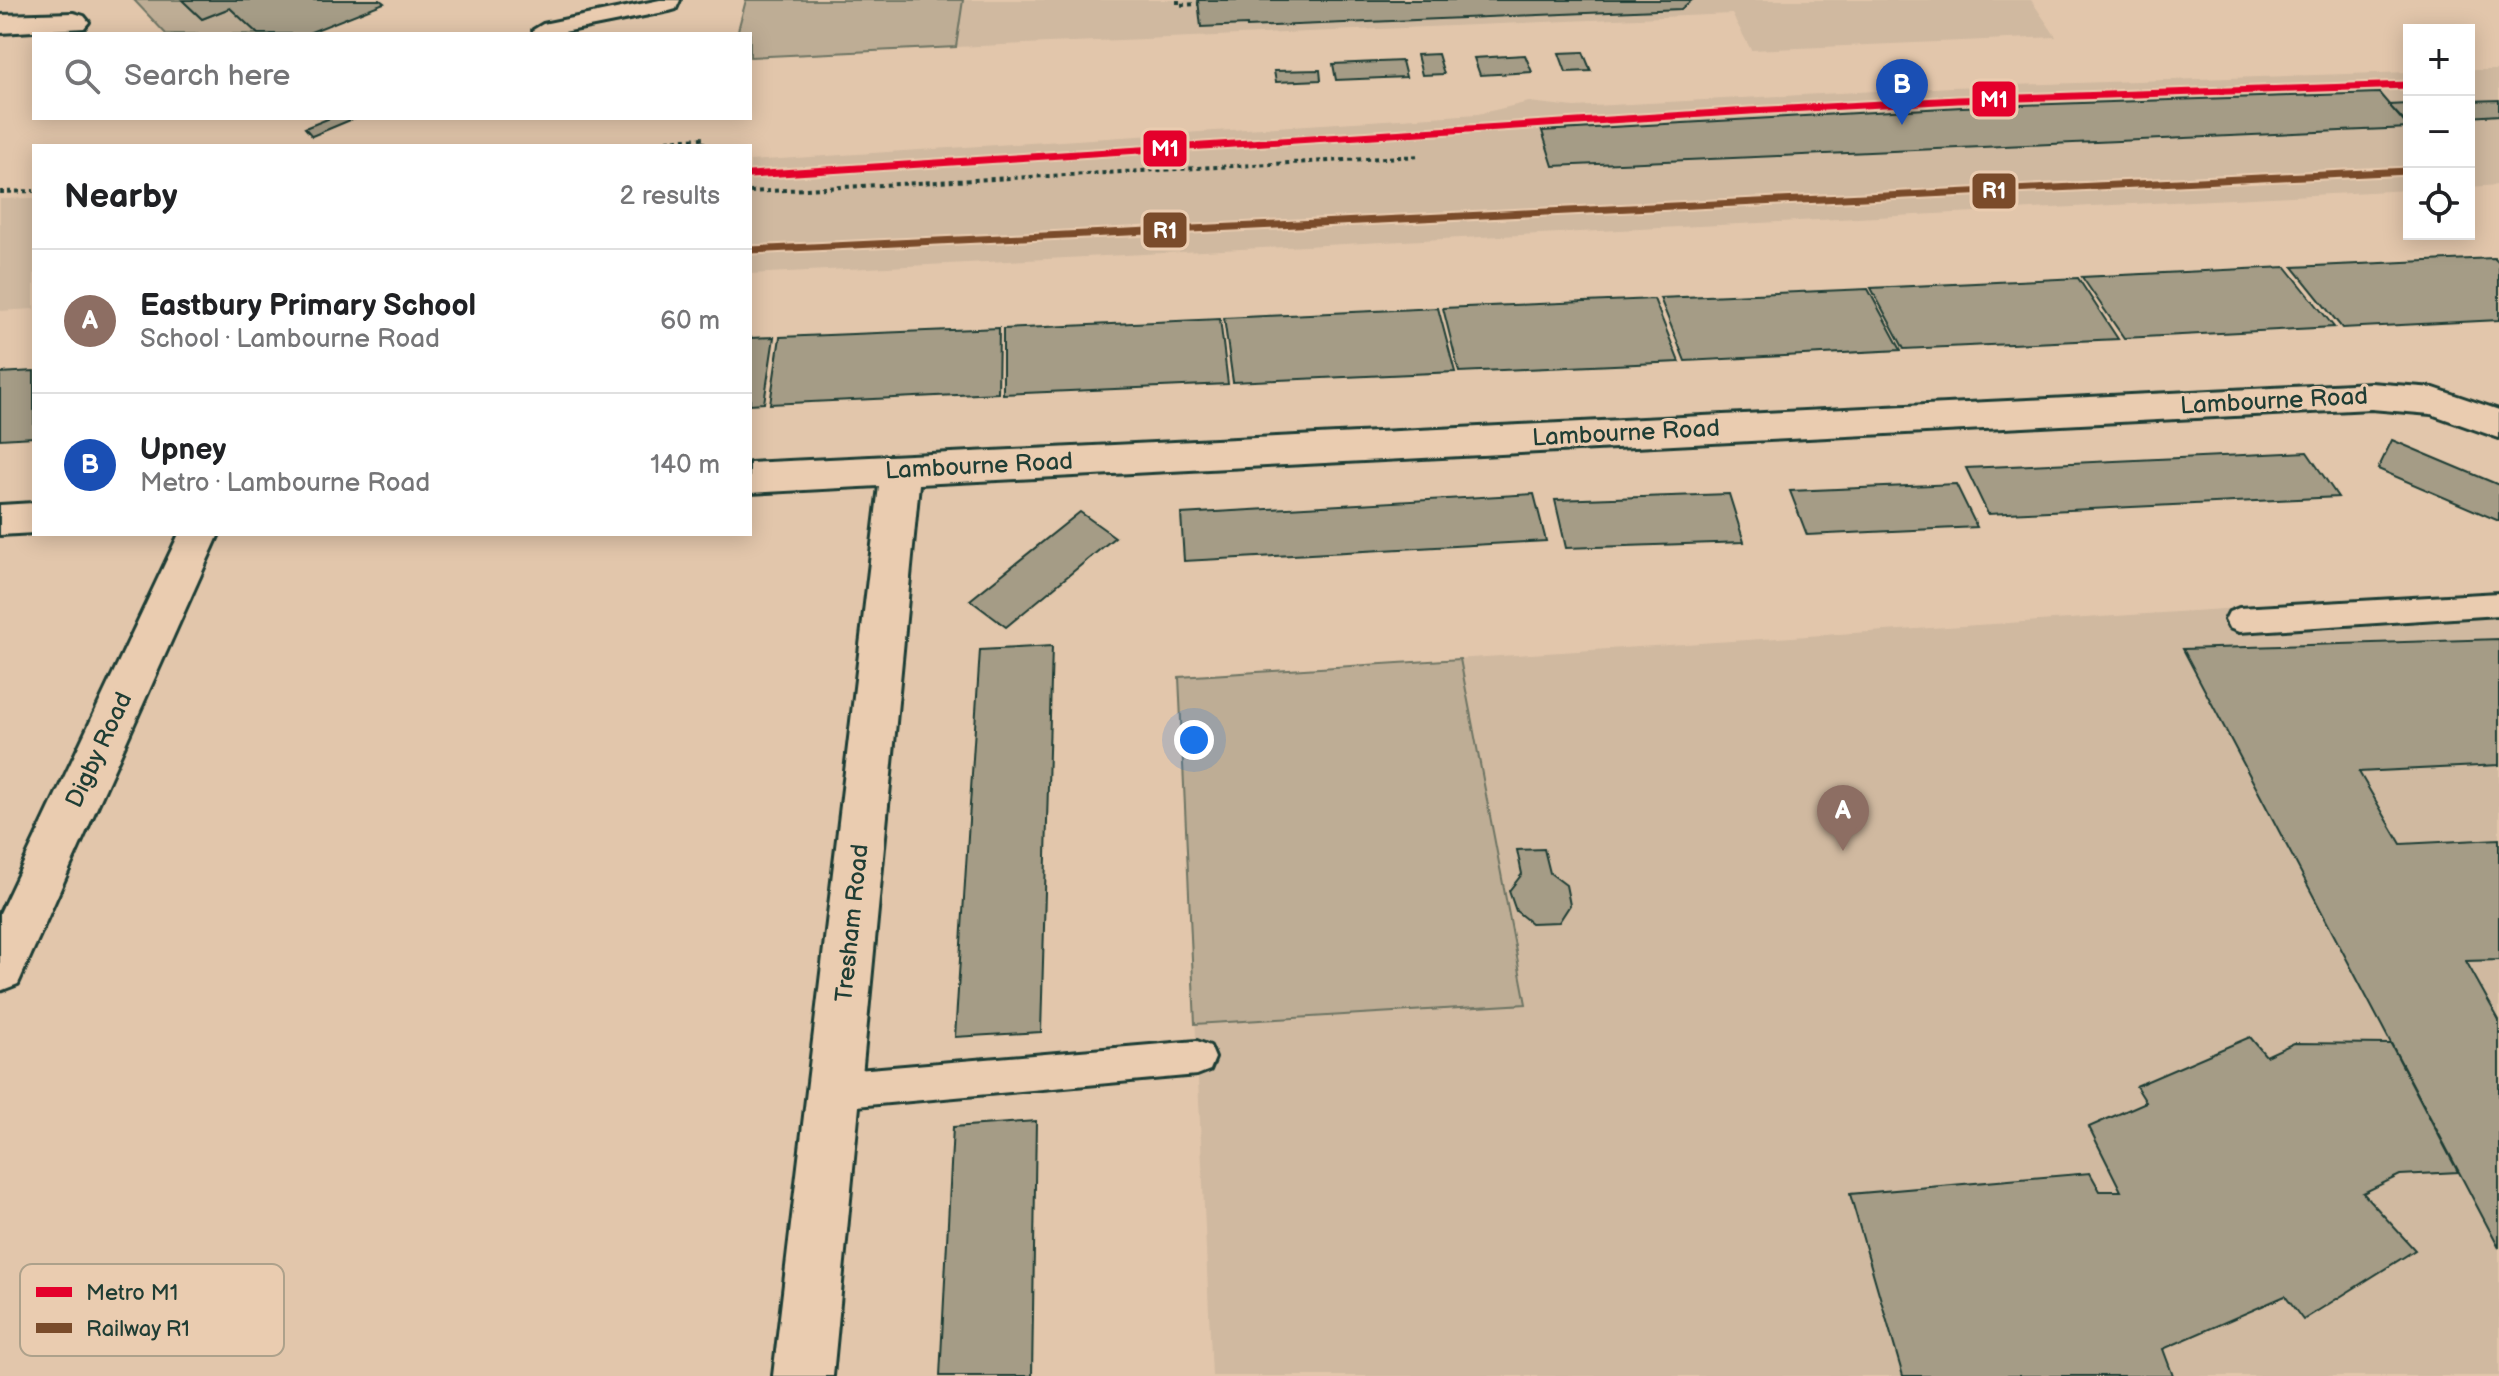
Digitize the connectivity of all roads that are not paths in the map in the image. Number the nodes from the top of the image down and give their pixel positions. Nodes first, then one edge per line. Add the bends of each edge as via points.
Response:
1 (670, 0) edge
2 (74, 22) dead end
3 (0, 24) edge
4 (544, 32) edge
5 (2499, 424) edge
6 (901, 470) junction
7 (752, 478) edge
8 (32, 518) edge
9 (0, 520) edge
10 (198, 536) edge
11 (2499, 604) edge
12 (2239, 620) dead end
13 (0, 967) edge
14 (1197, 1058) dead end
15 (834, 1090) junction
16 (803, 1376) edge

1 - 4 lane via 669,5
2 - 3 street
5 - 6 street, Lambourne Road via 2434,401 2371,396
6 - 7 street, Lambourne Road
6 - 15 street, Tresham Road
8 - 9 street
10 - 13 street, Digby Road
11 - 12 lane
14 - 15 lane
15 - 16 street, Tresham Road

